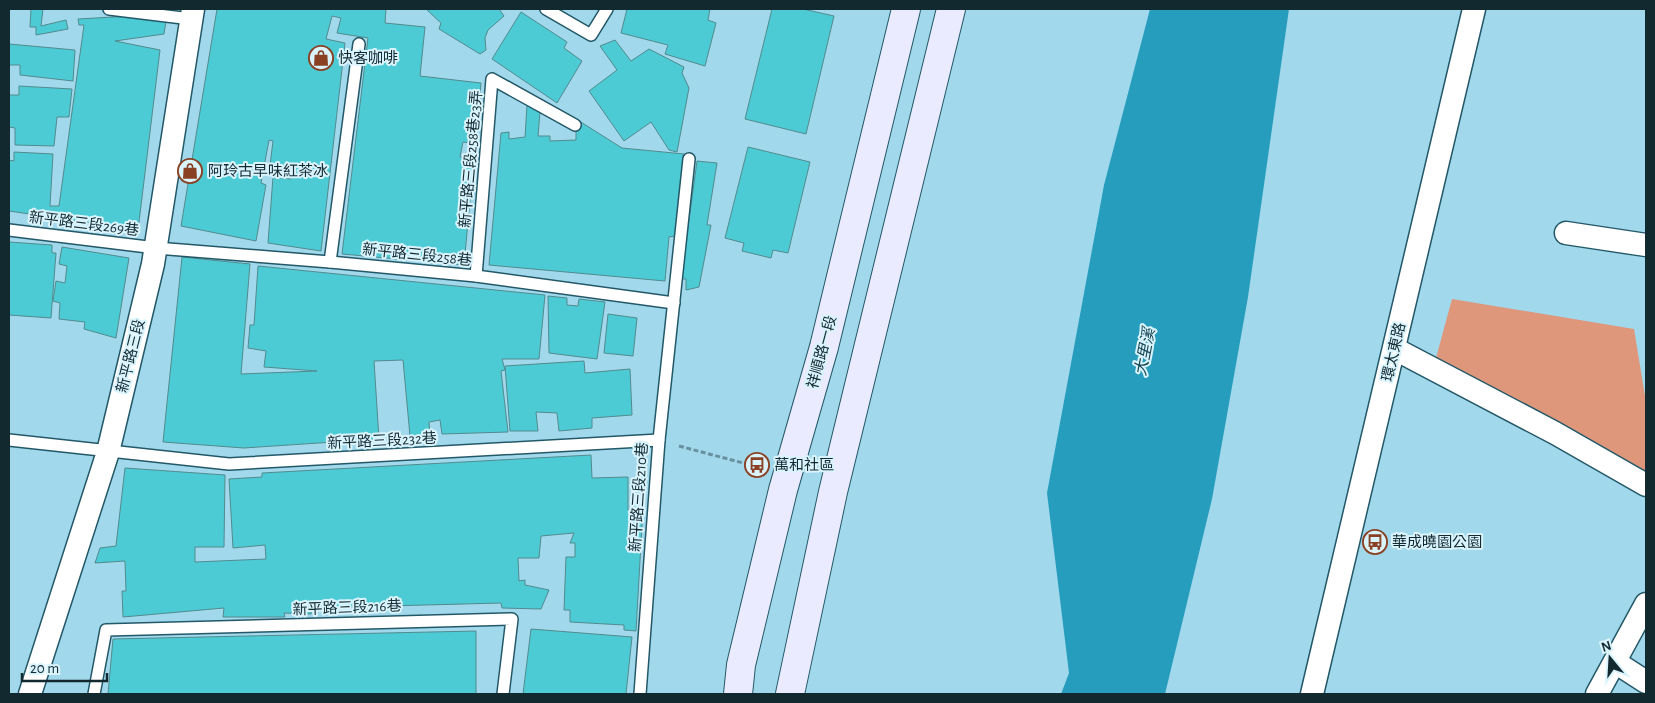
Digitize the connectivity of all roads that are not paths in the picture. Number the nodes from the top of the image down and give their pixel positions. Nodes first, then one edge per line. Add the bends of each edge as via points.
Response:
1 (109, 9) edge
2 (546, 9) edge
3 (606, 9) edge
4 (906, 9) edge
5 (951, 9) edge
6 (1474, 9) edge
7 (192, 14) edge
8 (359, 44) dead end
9 (575, 125) dead end
10 (689, 159) dead end
11 (9, 230) edge
12 (1566, 233) dead end
13 (1646, 245) edge
14 (156, 248) junction
15 (330, 262) junction
16 (476, 276) junction
17 (674, 303) junction
18 (1395, 348) junction
19 (9, 440) edge
20 (659, 440) junction
21 (108, 452) junction
22 (1646, 485) edge
23 (1646, 604) edge
24 (1615, 662) junction
25 (1646, 682) edge
26 (30, 694) edge
27 (94, 694) edge
28 (503, 694) edge
29 (640, 694) edge
30 (738, 694) edge
31 (790, 694) edge
32 (1312, 694) edge
33 (1597, 694) edge

1 - 7 lane
2 - 3 lane via 591,35
4 - 30 street, 祥順路一段 via 824,348 788,475 741,665
5 - 31 street via 833,492
6 - 18 street, 環太東路
7 - 14 street, 新平路三段
8 - 15 lane
9 - 16 lane, 新平路三段258巷23弄 via 492,79
10 - 17 lane, 新平路三段210巷
11 - 14 lane, 新平路三段269巷
12 - 13 street
14 - 15 lane, 新平路三段258巷
14 - 21 street, 新平路三段
15 - 16 lane, 新平路三段258巷
16 - 17 lane, 新平路三段258巷
17 - 20 lane, 新平路三段210巷
18 - 22 street
18 - 32 street, 環太東路
19 - 21 lane, 新平路三段232巷
20 - 21 lane, 新平路三段232巷 via 229,464
20 - 29 lane, 新平路三段210巷
21 - 26 street, 新平路三段
23 - 24 street
24 - 25 street
24 - 33 street
27 - 28 lane, 新平路三段216巷 via 106,630 512,618

